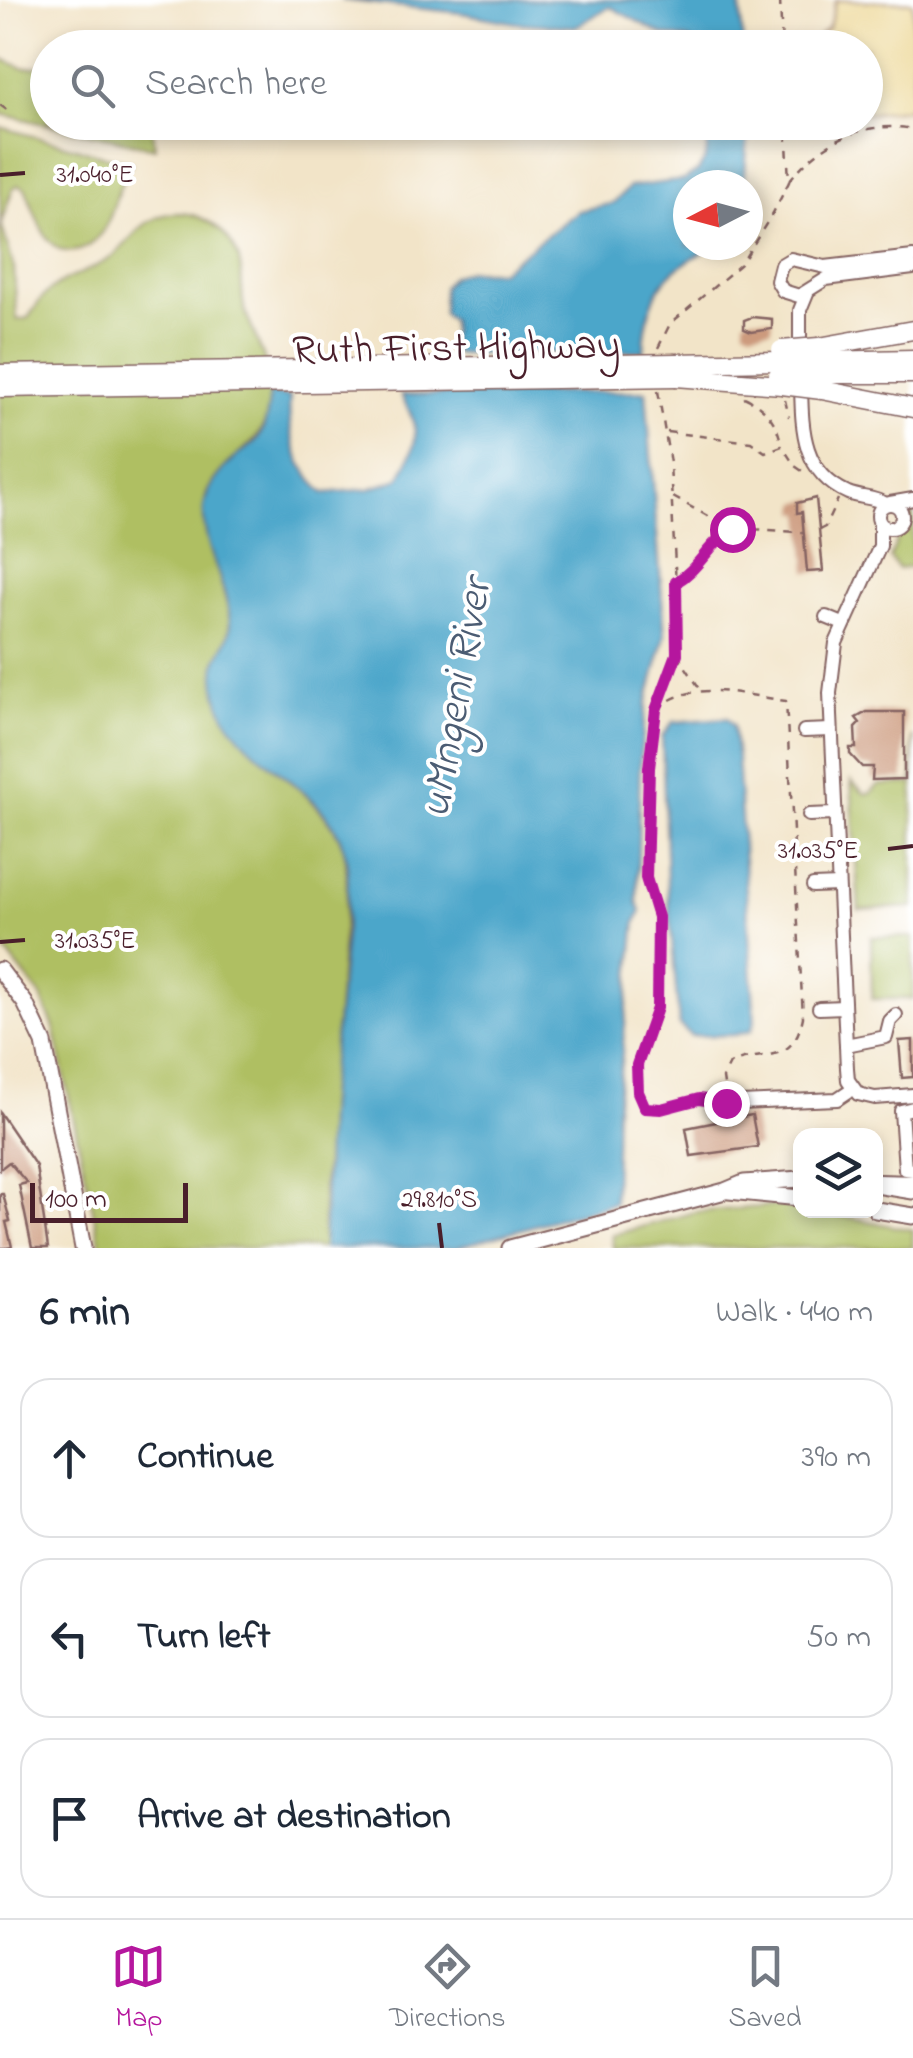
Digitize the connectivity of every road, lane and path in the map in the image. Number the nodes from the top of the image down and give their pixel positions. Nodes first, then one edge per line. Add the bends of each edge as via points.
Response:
1 (780, 0) edge
2 (781, 30) edge
3 (0, 105) edge
4 (7, 110) dead end
5 (883, 125) edge
6 (913, 129) edge
7 (787, 140) edge
8 (837, 140) edge
9 (788, 182) junction
10 (913, 256) edge
11 (913, 268) edge
12 (807, 292) junction
13 (913, 330) edge
14 (658, 349) dead end
15 (913, 359) edge
16 (680, 368) junction
17 (780, 368) junction
18 (821, 368) junction
19 (0, 374) edge
20 (913, 374) edge
21 (658, 387) dead end
22 (0, 388) edge
23 (735, 394) dead end
24 (913, 408) edge
25 (664, 431) junction
26 (782, 446) junction
27 (816, 480) dead end
28 (844, 491) junction
29 (671, 496) junction
30 (913, 502) edge
31 (888, 504) junction
32 (900, 520) junction
33 (880, 523) junction
34 (732, 529) junction
35 (819, 530) dead end
36 (804, 532) dead end
37 (872, 566) junction
38 (676, 582) junction
39 (826, 617) dead end
40 (843, 624) junction
41 (677, 654) junction
42 (701, 690) junction
43 (656, 710) junction
44 (830, 730) junction
45 (804, 732) dead end
46 (835, 814) junction
47 (809, 815) dead end
48 (838, 885) junction
49 (813, 886) dead end
50 (3, 981) edge
51 (844, 1006) junction
52 (818, 1008) dead end
53 (896, 1016) dead end
54 (846, 1045) junction
55 (852, 1089) junction
56 (913, 1094) edge
57 (722, 1103) junction
58 (913, 1108) edge
59 (913, 1170) edge
60 (793, 1180) edge
61 (913, 1182) edge
62 (883, 1183) edge
63 (883, 1185) edge
64 (725, 1191) junction
65 (913, 1191) edge
66 (793, 1197) edge
67 (883, 1211) edge
68 (913, 1216) edge
69 (83, 1248) edge
70 (510, 1248) edge

1 - 2 path
3 - 4 path
5 - 6 path
7 - 9 path
8 - 9 path via 808,158
9 - 14 path via 740,264 670,324
10 - 12 street via 824,266 786,261 779,287 793,296
11 - 12 street via 826,279
12 - 28 street via 800,310 802,437 814,464
13 - 18 highway
15 - 18 highway, Ruth First Highway
16 - 17 highway, Ruth First Highway
16 - 19 highway, Ruth First Highway, bridge
16 - 22 highway, Ruth First Highway, bridge
17 - 18 highway, Ruth First Highway, bridge
17 - 18 highway, bridge
18 - 20 highway, Ruth First Highway
18 - 24 highway
21 - 25 path
23 - 26 path via 770,416
25 - 26 path via 751,442 765,452
25 - 29 path
26 - 27 path
28 - 31 street
28 - 35 path
29 - 34 path
29 - 38 path
30 - 31 street
30 - 32 street
31 - 32 street via 899,508
31 - 33 street via 878,512
32 - 33 street via 887,528
32 - 37 street
33 - 37 street
34 - 36 path
34 - 38 path
37 - 40 street
38 - 41 path
39 - 40 street
40 - 44 street via 831,680
41 - 42 path
41 - 43 path
42 - 43 path
42 - 57 path via 786,701 790,750 803,1017 786,1049 730,1064
43 - 57 path via 646,878 658,917 657,1008 637,1065 638,1092 652,1110 699,1099
44 - 45 street
44 - 46 street
46 - 47 street
46 - 48 street
48 - 49 street
48 - 51 street
50 - 69 main road via 25,1002 44,1044
51 - 52 street
51 - 54 street
53 - 54 street via 886,1037
54 - 55 street
55 - 56 street via 875,1098
55 - 57 street via 837,1099
58 - 59 street via 902,1111 905,1169
60 - 64 main road
61 - 62 street
63 - 65 main road
64 - 66 main road
64 - 70 main road
67 - 68 main road

